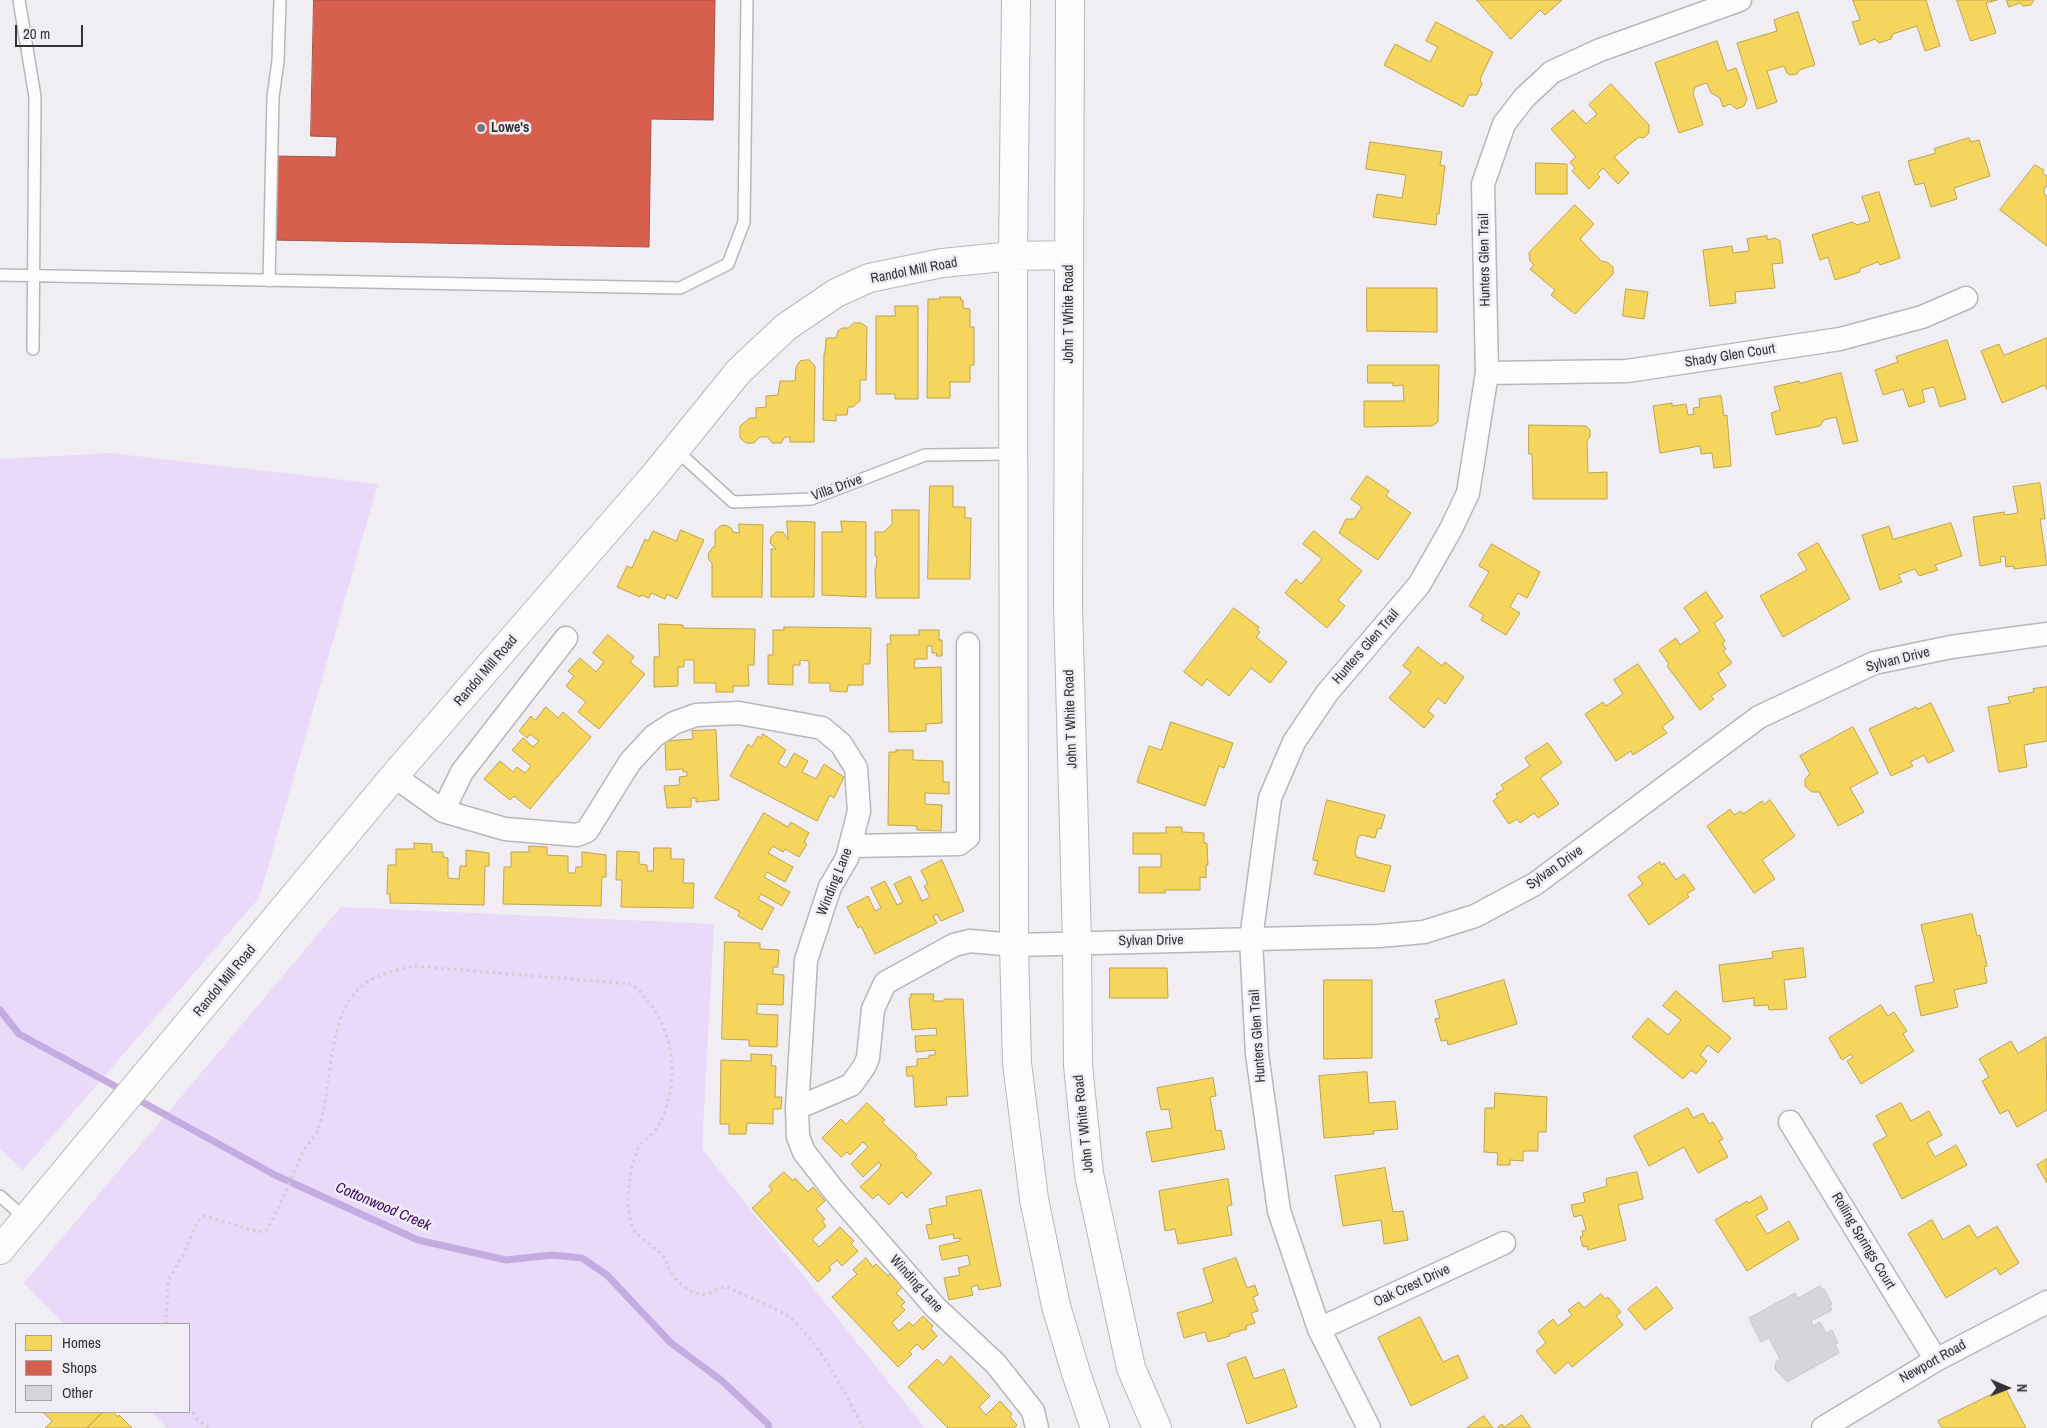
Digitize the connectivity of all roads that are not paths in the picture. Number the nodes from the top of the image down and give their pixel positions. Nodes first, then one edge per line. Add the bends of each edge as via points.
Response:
1 (19, 0) edge
2 (280, 0) edge
3 (747, 0) edge
4 (1016, 0) edge
5 (1070, 0) edge
6 (1740, 0) edge
7 (1013, 256) junction
8 (1069, 256) junction
9 (0, 275) edge
10 (29, 276) junction
11 (269, 281) junction
12 (1966, 298) dead end
13 (33, 349) dead end
14 (1487, 372) junction
15 (676, 450) junction
16 (1013, 454) junction
17 (2047, 634) edge
18 (566, 638) dead end
19 (968, 644) dead end
20 (394, 776) junction
21 (443, 811) junction
22 (850, 846) junction
23 (1251, 939) junction
24 (1077, 943) junction
25 (1014, 945) junction
26 (797, 1108) junction
27 (1790, 1122) dead end
28 (0, 1196) edge
29 (26, 1219) junction
30 (1504, 1243) dead end
31 (0, 1250) edge
32 (2047, 1302) edge
33 (1319, 1329) junction
34 (1936, 1360) junction
35 (1038, 1428) edge
36 (1095, 1428) edge
37 (1157, 1428) edge
38 (1369, 1428) edge
39 (1822, 1428) edge

1 - 10 lane via 35,97
2 - 11 lane via 278,61 272,97
3 - 11 lane via 744,222 728,264 680,288
4 - 7 street
5 - 8 street, John T White Road
6 - 14 street, Hunters Glen Trail via 1600,50 1552,72 1524,98 1504,124 1483,184
7 - 8 street, Randol Mill Road
7 - 15 street, Randol Mill Road via 942,264 869,278 836,292 786,327 739,371
7 - 16 street
8 - 24 street, John T White Road via 1068,604
9 - 10 lane
10 - 11 lane
10 - 13 lane
12 - 14 street, Shady Glen Court via 1922,317 1840,339 1627,372
14 - 23 street, Hunters Glen Trail via 1468,493 1451,529 1419,585 1327,693 1294,742 1270,798
15 - 16 lane, Villa Drive via 733,502 811,499 925,455
15 - 20 street, Randol Mill Road
16 - 25 street
17 - 23 street, Sylvan Drive via 1951,647 1874,663 1759,717 1535,884 1475,916 1424,932
18 - 21 street via 462,772
19 - 22 street via 968,837 958,844
20 - 21 street, Winding Lane
20 - 29 street, Randol Mill Road
21 - 22 street, Winding Lane via 505,829 577,835 587,831 630,762 654,736 674,723 696,716 740,713 822,728 841,744 856,768 859,811
22 - 26 street, Winding Lane via 847,858 830,887 806,960
23 - 24 street, Sylvan Drive
23 - 33 street, Hunters Glen Trail via 1257,1054 1279,1211
24 - 25 street, Sylvan Drive
24 - 37 street, John T White Road via 1078,1065 1089,1174 1131,1368
25 - 26 street, Sylvan Drive via 970,941 954,945 885,983 872,1009 868,1058 864,1067 851,1085
25 - 36 street via 1017,1063 1034,1199 1056,1306
26 - 35 street, Winding Lane via 798,1137 804,1152 935,1307 996,1364 1033,1411
27 - 34 street, Rolling Springs Court
28 - 29 lane
29 - 31 street, Randol Mill Road
30 - 33 street, Oak Crest Drive
32 - 34 street, Newport Road
33 - 38 street, Hunters Glen Trail
34 - 39 street, Newport Road

